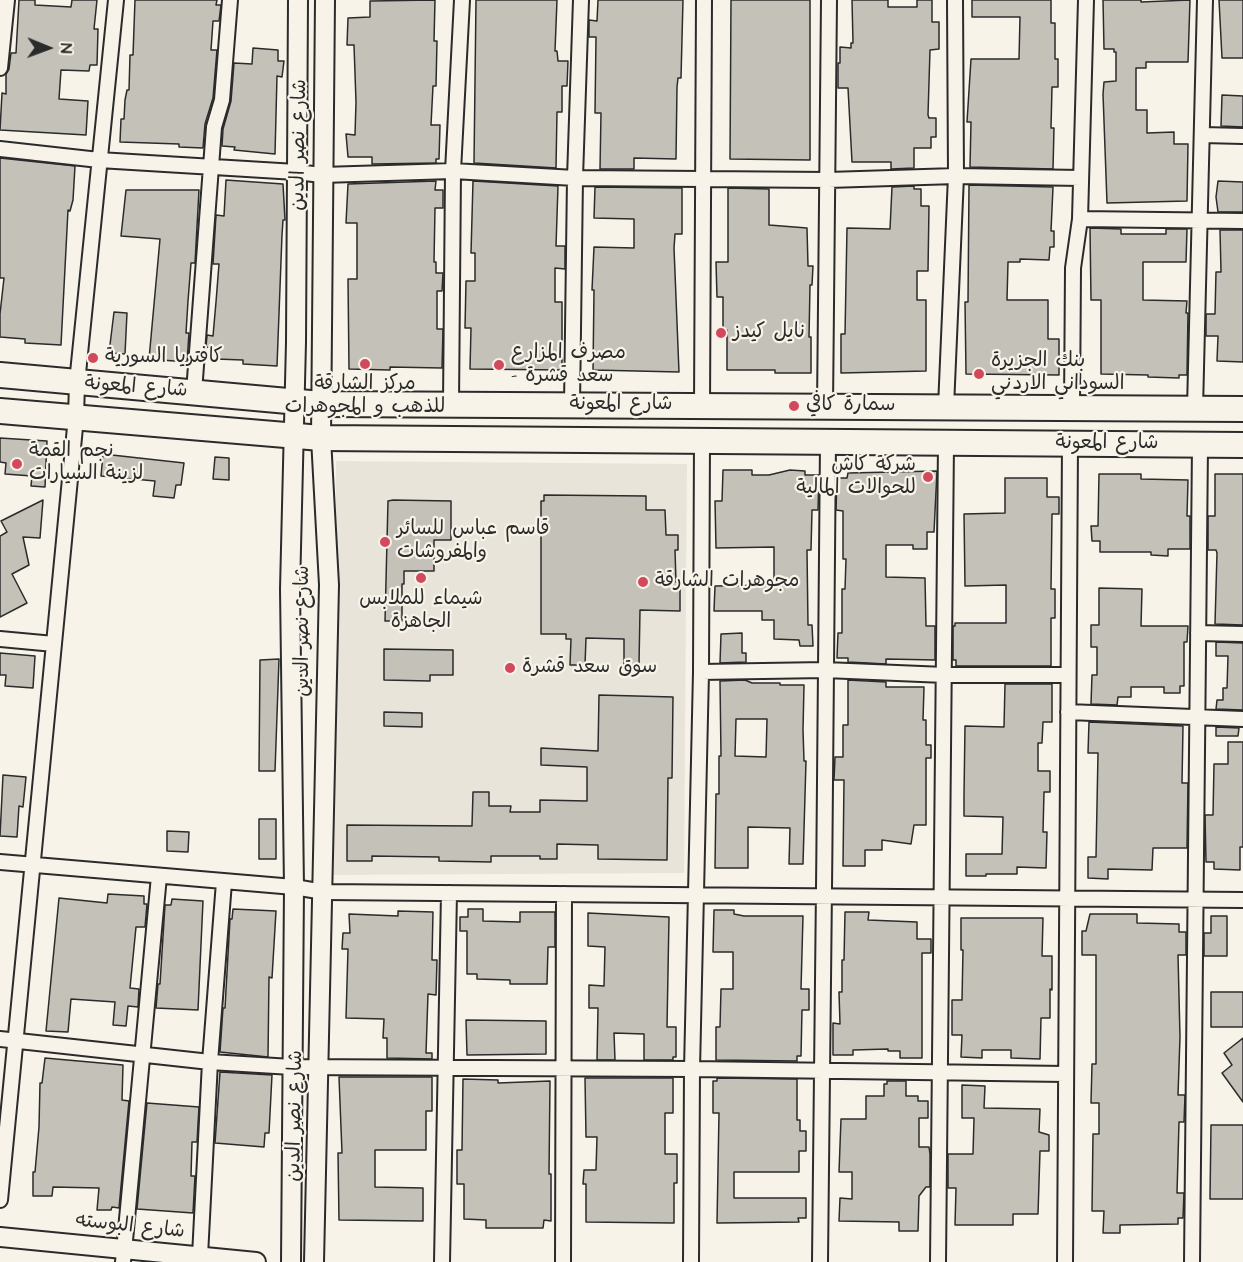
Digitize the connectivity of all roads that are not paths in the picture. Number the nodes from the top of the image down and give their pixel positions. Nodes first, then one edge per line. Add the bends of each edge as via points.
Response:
1 (6, 0) edge
2 (116, 0) edge
3 (230, 0) edge
4 (298, 0) edge
5 (325, 0) edge
6 (462, 0) edge
7 (581, 0) edge
8 (704, 0) edge
9 (829, 0) edge
10 (955, 0) edge
11 (1086, 0) edge
12 (1205, 0) edge
13 (0, 68) edge
14 (1203, 135) junction
15 (1243, 136) edge
16 (0, 149) edge
17 (99, 160) junction
18 (210, 166) junction
19 (453, 171) junction
20 (296, 172) junction
21 (322, 175) junction
22 (956, 176) junction
23 (575, 178) junction
24 (1081, 178) junction
25 (703, 179) junction
26 (828, 180) junction
27 (1080, 219) junction
28 (1200, 220) junction
29 (1243, 221) edge
30 (0, 375) edge
31 (78, 383) junction
32 (194, 392) junction
33 (294, 402) junction
34 (321, 404) junction
35 (451, 404) junction
36 (572, 405) junction
37 (702, 406) junction
38 (825, 407) junction
39 (946, 407) junction
40 (1072, 408) junction
41 (1195, 409) junction
42 (1243, 409) edge
43 (0, 411) edge
44 (76, 417) junction
45 (294, 435) junction
46 (321, 438) junction
47 (702, 441) junction
48 (828, 442) junction
49 (946, 443) junction
50 (1070, 444) junction
51 (1200, 445) junction
52 (1243, 445) edge
53 (1198, 633) junction
54 (1243, 634) edge
55 (0, 639) edge
56 (54, 644) junction
57 (825, 670) junction
58 (701, 672) junction
59 (945, 675) junction
60 (1068, 675) junction
61 (1068, 712) junction
62 (1197, 717) junction
63 (1243, 718) edge
64 (0, 862) edge
65 (33, 866) junction
66 (159, 876) junction
67 (224, 882) junction
68 (294, 887) junction
69 (324, 891) junction
70 (449, 892) junction
71 (564, 894) junction
72 (697, 895) junction
73 (825, 896) junction
74 (941, 897) junction
75 (1067, 898) junction
76 (1196, 899) junction
77 (1243, 900) edge
78 (0, 1039) edge
79 (15, 1040) junction
80 (142, 1055) junction
81 (210, 1062) junction
82 (292, 1067) junction
83 (319, 1068) junction
84 (563, 1068) junction
85 (445, 1069) junction
86 (692, 1069) junction
87 (824, 1070) junction
88 (939, 1073) junction
89 (1066, 1074) junction
90 (0, 1200) edge
91 (0, 1237) edge
92 (123, 1256) edge
93 (208, 1259) edge
94 (256, 1262) edge
95 (291, 1262) edge
96 (314, 1262) edge
97 (442, 1262) edge
98 (563, 1262) edge
99 (691, 1262) edge
100 (820, 1262) edge
101 (938, 1262) edge
102 (1065, 1262) edge
103 (1192, 1262) edge

1 - 13 street
2 - 17 street
3 - 18 street via 222,100 214,127
4 - 20 street, شارع نصر الدين
5 - 21 street, شارع نصر الدين
6 - 19 street
7 - 23 street
8 - 25 street
9 - 26 street
10 - 22 street
11 - 24 street
12 - 14 street
14 - 15 street
14 - 28 street
16 - 17 street
17 - 18 street
17 - 31 street
18 - 20 street
18 - 32 street
19 - 21 street
19 - 23 street
19 - 35 street
20 - 21 street
20 - 33 street, شارع نصر الدين
21 - 34 street, شارع نصر الدين
22 - 24 street
22 - 26 street
22 - 39 street
23 - 25 street
23 - 36 street
24 - 27 street
25 - 26 street
25 - 37 street
26 - 38 street
27 - 28 street
27 - 40 street via 1073,268
28 - 29 street
28 - 41 street
30 - 31 highway, شارع المعونة
31 - 32 highway, شارع المعونة
31 - 44 street
32 - 33 highway, شارع المعونة
33 - 34 highway, شارع المعونة
33 - 45 street, شارع نصر الدين
34 - 35 highway, شارع المعونة
34 - 46 street, شارع نصر الدين
35 - 36 highway, شارع المعونة
36 - 37 highway, شارع المعونة
37 - 38 highway, شارع المعونة
38 - 39 highway, شارع المعونة
39 - 40 highway, شارع المعونة
40 - 41 highway, شارع المعونة
41 - 42 highway, شارع المعونة
43 - 44 highway, شارع المعونة
44 - 45 highway, شارع المعونة
44 - 56 street
45 - 46 highway, شارع المعونة
45 - 68 street, شارع نصر الدين via 290,589
46 - 47 highway, شارع المعونة
46 - 69 street, شارع نصر الدين via 329,585
47 - 48 highway, شارع المعونة
47 - 58 street
48 - 49 highway, شارع المعونة
48 - 57 street
49 - 50 highway, شارع المعونة
49 - 59 street
50 - 51 highway, شارع المعونة
50 - 60 street
51 - 52 highway, شارع المعونة
51 - 53 street
53 - 54 street
53 - 62 street
55 - 56 street
56 - 65 street
57 - 58 street
57 - 59 street
57 - 73 street
58 - 72 street
59 - 60 street
59 - 74 street
60 - 61 street
61 - 62 street
61 - 75 street
62 - 63 street
62 - 76 street
64 - 65 street
65 - 66 street
65 - 79 street
66 - 67 street
66 - 80 street
67 - 68 street
67 - 81 street
68 - 69 street
68 - 82 street, شارع نصر الدين
69 - 70 street
69 - 83 street, شارع نصر الدين
70 - 71 street
70 - 85 street
71 - 72 street
71 - 84 street
72 - 73 street
72 - 86 street
73 - 74 street
73 - 87 street
74 - 75 street
74 - 88 street
75 - 76 street
75 - 89 street
76 - 77 street
76 - 103 street
78 - 79 street
79 - 80 street
79 - 90 street
80 - 81 street
80 - 92 street
81 - 82 street
81 - 93 street
82 - 83 street
82 - 95 street, شارع نصر الدين
83 - 85 street
83 - 96 street, شارع نصر الدين
84 - 85 street
84 - 86 street
84 - 98 street
85 - 97 street
86 - 87 street
86 - 99 street
87 - 88 street
87 - 100 street
88 - 89 street
88 - 101 street
89 - 102 street
91 - 92 street, شارع البوسته
92 - 93 street, شارع البوسته
93 - 94 street, شارع البوسته

